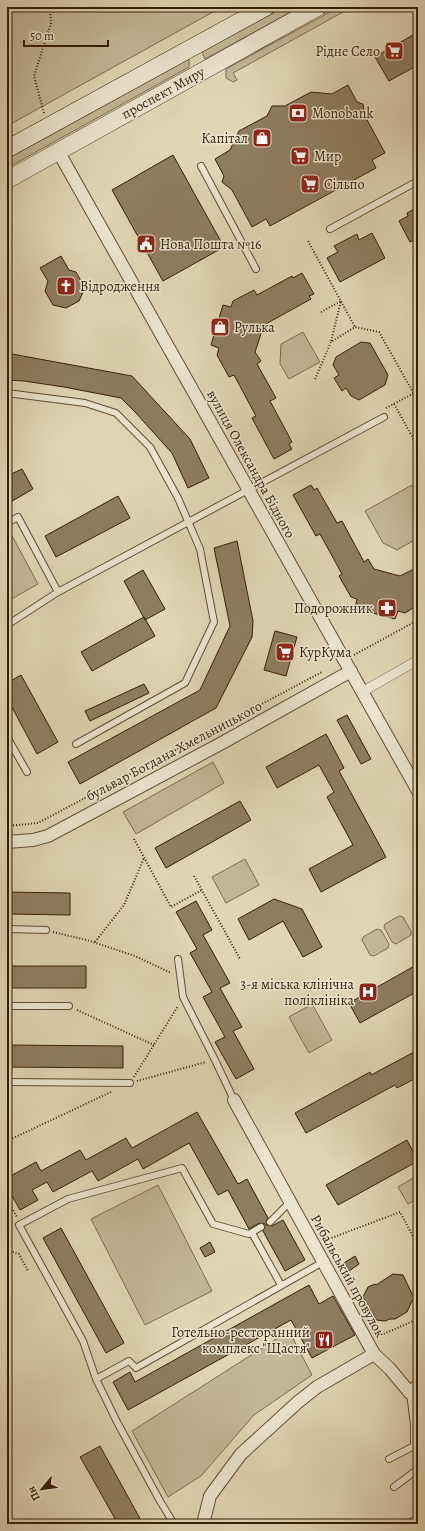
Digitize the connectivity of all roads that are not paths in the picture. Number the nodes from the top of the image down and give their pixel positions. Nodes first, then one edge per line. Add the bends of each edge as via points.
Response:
1 (266, 7) edge
2 (318, 7) edge
3 (193, 48) junction
4 (205, 70) junction
5 (7, 149) edge
6 (58, 151) junction
7 (201, 166) dead end
8 (7, 180) edge
9 (418, 181) edge
10 (330, 229) dead end
11 (256, 269) dead end
12 (7, 393) edge
13 (384, 417) dead end
14 (249, 490) junction
15 (188, 522) junction
16 (7, 523) edge
17 (58, 592) junction
18 (7, 625) edge
19 (418, 660) edge
20 (348, 666) junction
21 (362, 692) junction
22 (7, 737) edge
23 (76, 744) dead end
24 (26, 772) dead end
25 (418, 791) edge
26 (7, 842) edge
27 (7, 930) edge
28 (46, 930) road end
29 (178, 959) dead end
30 (7, 1006) edge
31 (69, 1006) road end
32 (7, 1082) edge
33 (130, 1083) road end
34 (234, 1100) joint
35 (290, 1202) junction
36 (270, 1222) dead end
37 (261, 1227) dead end
38 (252, 1232) junction
39 (323, 1262) junction
40 (281, 1285) junction
41 (374, 1354) junction
42 (96, 1379) junction
43 (414, 1389) edge
44 (416, 1425) edge
45 (416, 1449) edge
46 (389, 1459) dead end
47 (418, 1469) edge
48 (394, 1487) dead end
49 (418, 1518) edge
50 (174, 1524) edge
51 (203, 1524) edge
52 (408, 1524) edge

1 - 3 main road, проспект Миру
2 - 4 main road, проспект Миру
3 - 4 main road
3 - 5 main road, проспект Миру
4 - 6 main road, проспект Миру
6 - 8 main road, проспект Миру
6 - 14 street, вулиця Олександра Бідного
7 - 11 lane
9 - 10 lane
12 - 15 lane via 85,403 116,413 150,448 178,498
13 - 14 lane
14 - 15 lane
14 - 20 street, вулиця Олександра Бідного
15 - 17 lane
15 - 23 lane via 200,549 214,622 185,683
16 - 17 lane via 18,517
17 - 18 lane
19 - 21 street
20 - 21 street, вулиця Олександра Бідного
20 - 26 street, бульвар Богдана Хмельницького via 222,743 48,836
21 - 25 street, вулиця Олександра Бідного
22 - 24 lane
27 - 28 lane
29 - 34 lane via 183,996
30 - 31 lane
32 - 33 lane
34 - 35 street, Рибальський провулок
35 - 36 lane
35 - 39 street, Рибальський провулок
37 - 38 lane
38 - 40 lane
38 - 42 lane via 249,1234 213,1224 182,1168 68,1199 19,1225 83,1341
39 - 40 lane
39 - 41 street, Рибальський провулок
40 - 42 lane via 136,1368 128,1361
41 - 43 street
41 - 51 street, Рибальський провулок via 317,1387 241,1454 210,1496
42 - 50 lane
43 - 44 lane
44 - 45 lane
45 - 46 lane
47 - 48 lane
49 - 52 lane

